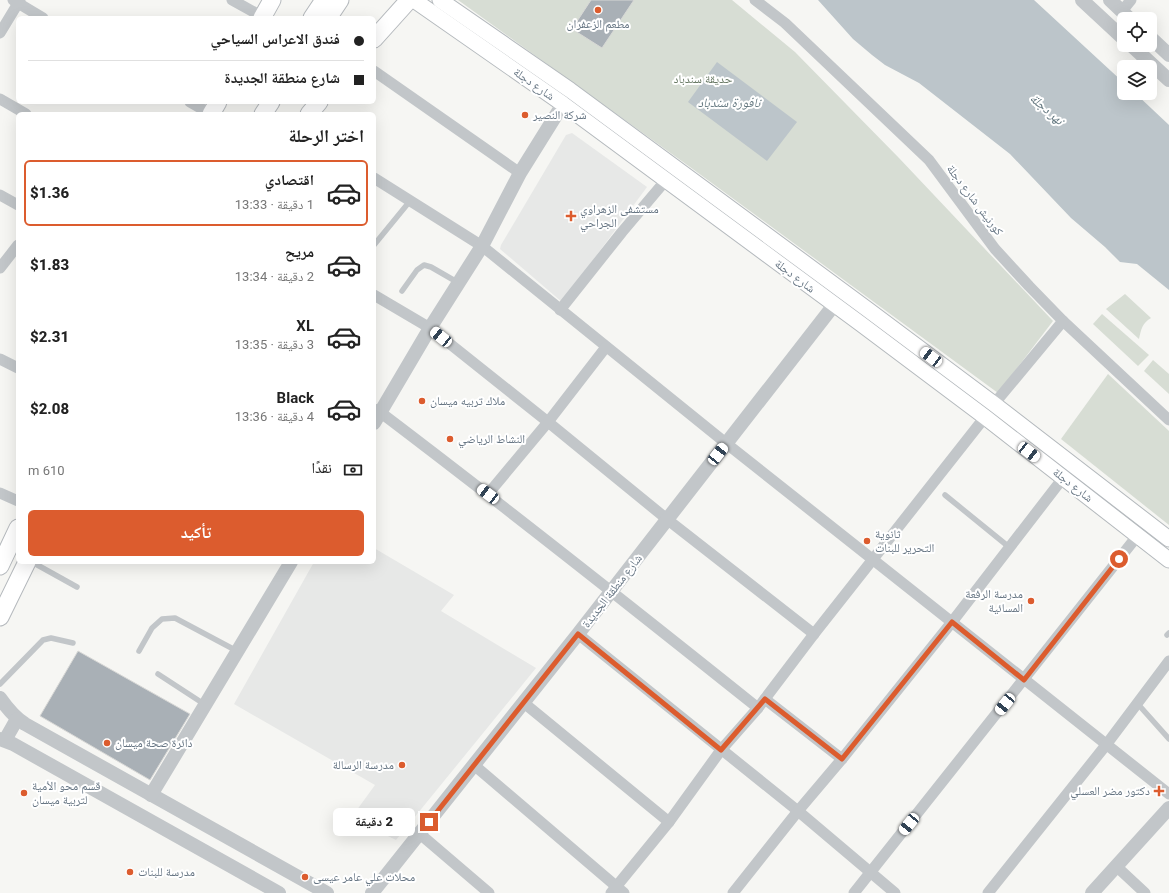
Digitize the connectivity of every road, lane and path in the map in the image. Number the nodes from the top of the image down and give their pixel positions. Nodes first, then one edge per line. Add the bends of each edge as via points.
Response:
1 (232, 0) edge
2 (272, 0) edge
3 (324, 0) edge
4 (340, 0) edge
5 (409, 0) edge
6 (414, 0) edge
7 (440, 0) edge
8 (755, 0) edge
9 (1082, 0) edge
10 (1110, 0) edge
11 (1131, 0) edge
12 (17, 1) edge
13 (1123, 12) edge
14 (1127, 12) edge
15 (40, 16) edge
16 (260, 16) edge
17 (264, 16) edge
18 (313, 16) edge
19 (329, 16) edge
20 (1117, 32) edge
21 (0, 33) edge
22 (376, 37) edge
23 (1157, 44) edge
24 (1139, 52) edge
25 (1169, 55) edge
26 (376, 72) edge
27 (1169, 80) edge
28 (570, 90) junction
29 (0, 99) edge
30 (194, 104) edge
31 (317, 104) edge
32 (563, 104) junction
33 (23, 112) edge
34 (208, 112) edge
35 (311, 112) edge
36 (520, 173) junction
37 (376, 179) edge
38 (666, 180) junction
39 (0, 195) edge
40 (410, 201) junction
41 (16, 204) edge
42 (376, 243) edge
43 (482, 246) junction
44 (16, 248) edge
45 (0, 268) edge
46 (458, 283) junction
47 (402, 291) dead end
48 (376, 296) edge
49 (834, 305) junction
50 (560, 310) junction
51 (1063, 321) junction
52 (430, 328) junction
53 (606, 347) junction
54 (0, 359) edge
55 (16, 367) edge
56 (994, 404) junction
57 (376, 415) edge
58 (985, 417) junction
59 (1169, 420) edge
60 (548, 422) junction
61 (727, 444) junction
62 (1063, 478) junction
63 (0, 493) edge
64 (488, 494) junction
65 (946, 495) dead end
66 (16, 500) edge
67 (668, 520) junction
68 (16, 532) edge
69 (1138, 535) junction
70 (1169, 539) edge
71 (1009, 547) junction
72 (873, 559) junction
73 (1169, 560) edge
74 (26, 564) edge
75 (36, 564) edge
76 (290, 564) edge
77 (0, 566) edge
78 (77, 587) dead end
79 (612, 591) junction
80 (0, 616) edge
81 (952, 622) junction
82 (578, 634) junction
83 (814, 634) junction
84 (73, 643) dead end
85 (139, 651) dead end
86 (237, 651) junction
87 (1169, 662) edge
88 (158, 674) dead end
89 (1024, 680) junction
90 (0, 684) edge
91 (0, 698) edge
92 (765, 699) junction
93 (524, 703) junction
94 (1137, 703) junction
95 (205, 704) junction
96 (758, 708) junction
97 (17, 719) junction
98 (3, 739) edge
99 (1169, 739) edge
100 (1106, 745) junction
101 (721, 750) junction
102 (842, 759) junction
103 (474, 766) junction
104 (1169, 794) edge
105 (151, 795) junction
106 (1169, 808) edge
107 (798, 811) junction
108 (669, 822) junction
109 (420, 834) junction
110 (1116, 866) junction
111 (870, 872) junction
112 (617, 891) edge
113 (279, 893) edge
114 (327, 893) edge
115 (372, 893) edge
116 (489, 893) edge
117 (733, 893) edge
118 (854, 893) edge
119 (895, 893) edge
120 (988, 893) edge
121 (1092, 893) edge
122 (1145, 893) edge

1 - 16 street
2 - 17 main road
3 - 18 main road
4 - 19 main road
5 - 22 main road
6 - 32 main road, شارع دجلة
7 - 28 main road, شارع دجلة
8 - 51 street, كورنيش شارع دجلة via 785,23 929,160 995,249
9 - 20 street
10 - 13 street
11 - 14 street
12 - 15 street
12 - 21 street
23 - 25 street
24 - 27 street
26 - 36 street
28 - 32 main road
28 - 56 main road, شارع دجلة
29 - 33 street
30 - 34 street
31 - 35 main road
32 - 36 street
32 - 38 main road, شارع دجلة
36 - 43 street
37 - 40 street
38 - 49 main road, شارع دجلة
38 - 50 street
39 - 41 street
40 - 42 lane
40 - 43 street
43 - 46 street
43 - 50 street
44 - 45 street
46 - 47 lane via 424,265 417,270
46 - 52 street
48 - 52 street
49 - 58 main road, شارع دجلة
49 - 61 street, شارع منطقة الجديدة
50 - 53 street
51 - 56 street
51 - 59 street, كورنيش شارع دجلة
52 - 57 street
52 - 60 street
53 - 60 street
53 - 61 street
54 - 55 street
56 - 70 main road, شارع دجلة
57 - 64 street
58 - 62 main road, شارع دجلة
58 - 72 street
60 - 64 street
60 - 67 street
61 - 67 street, شارع منطقة الجديدة
61 - 72 street
62 - 69 main road, شارع دجلة
62 - 71 street
63 - 66 street
64 - 79 street
65 - 71 lane
67 - 79 street, شارع منطقة الجديدة
67 - 83 street
68 - 77 main road
69 - 73 main road, شارع دجلة
69 - 89 street
71 - 81 street
72 - 81 street
72 - 83 street
74 - 80 main road
75 - 78 lane
76 - 86 street
79 - 82 street, شارع منطقة الجديدة
79 - 96 street
81 - 89 street
81 - 102 street
82 - 93 street, شارع منطقة الجديدة
82 - 101 street
83 - 92 street
84 - 90 lane via 50,638 43,640
85 - 86 lane via 152,628 162,619 175,618
86 - 95 street
87 - 94 street
88 - 95 lane
89 - 100 street
89 - 111 street
91 - 97 street
92 - 96 street
92 - 102 street
93 - 103 street, شارع منطقة الجديدة
93 - 108 street
94 - 99 lane
94 - 100 street
95 - 105 street
96 - 101 street
97 - 98 street
97 - 105 street
98 - 113 street
100 - 104 street
100 - 120 street
101 - 107 street
101 - 108 street
102 - 107 street
103 - 109 street, شارع منطقة الجديدة
103 - 112 street
105 - 114 street
106 - 110 street
107 - 111 street
107 - 117 street
108 - 112 street
109 - 115 street, شارع منطقة الجديدة
109 - 116 street
110 - 121 street
110 - 122 street
111 - 118 street
111 - 119 street

